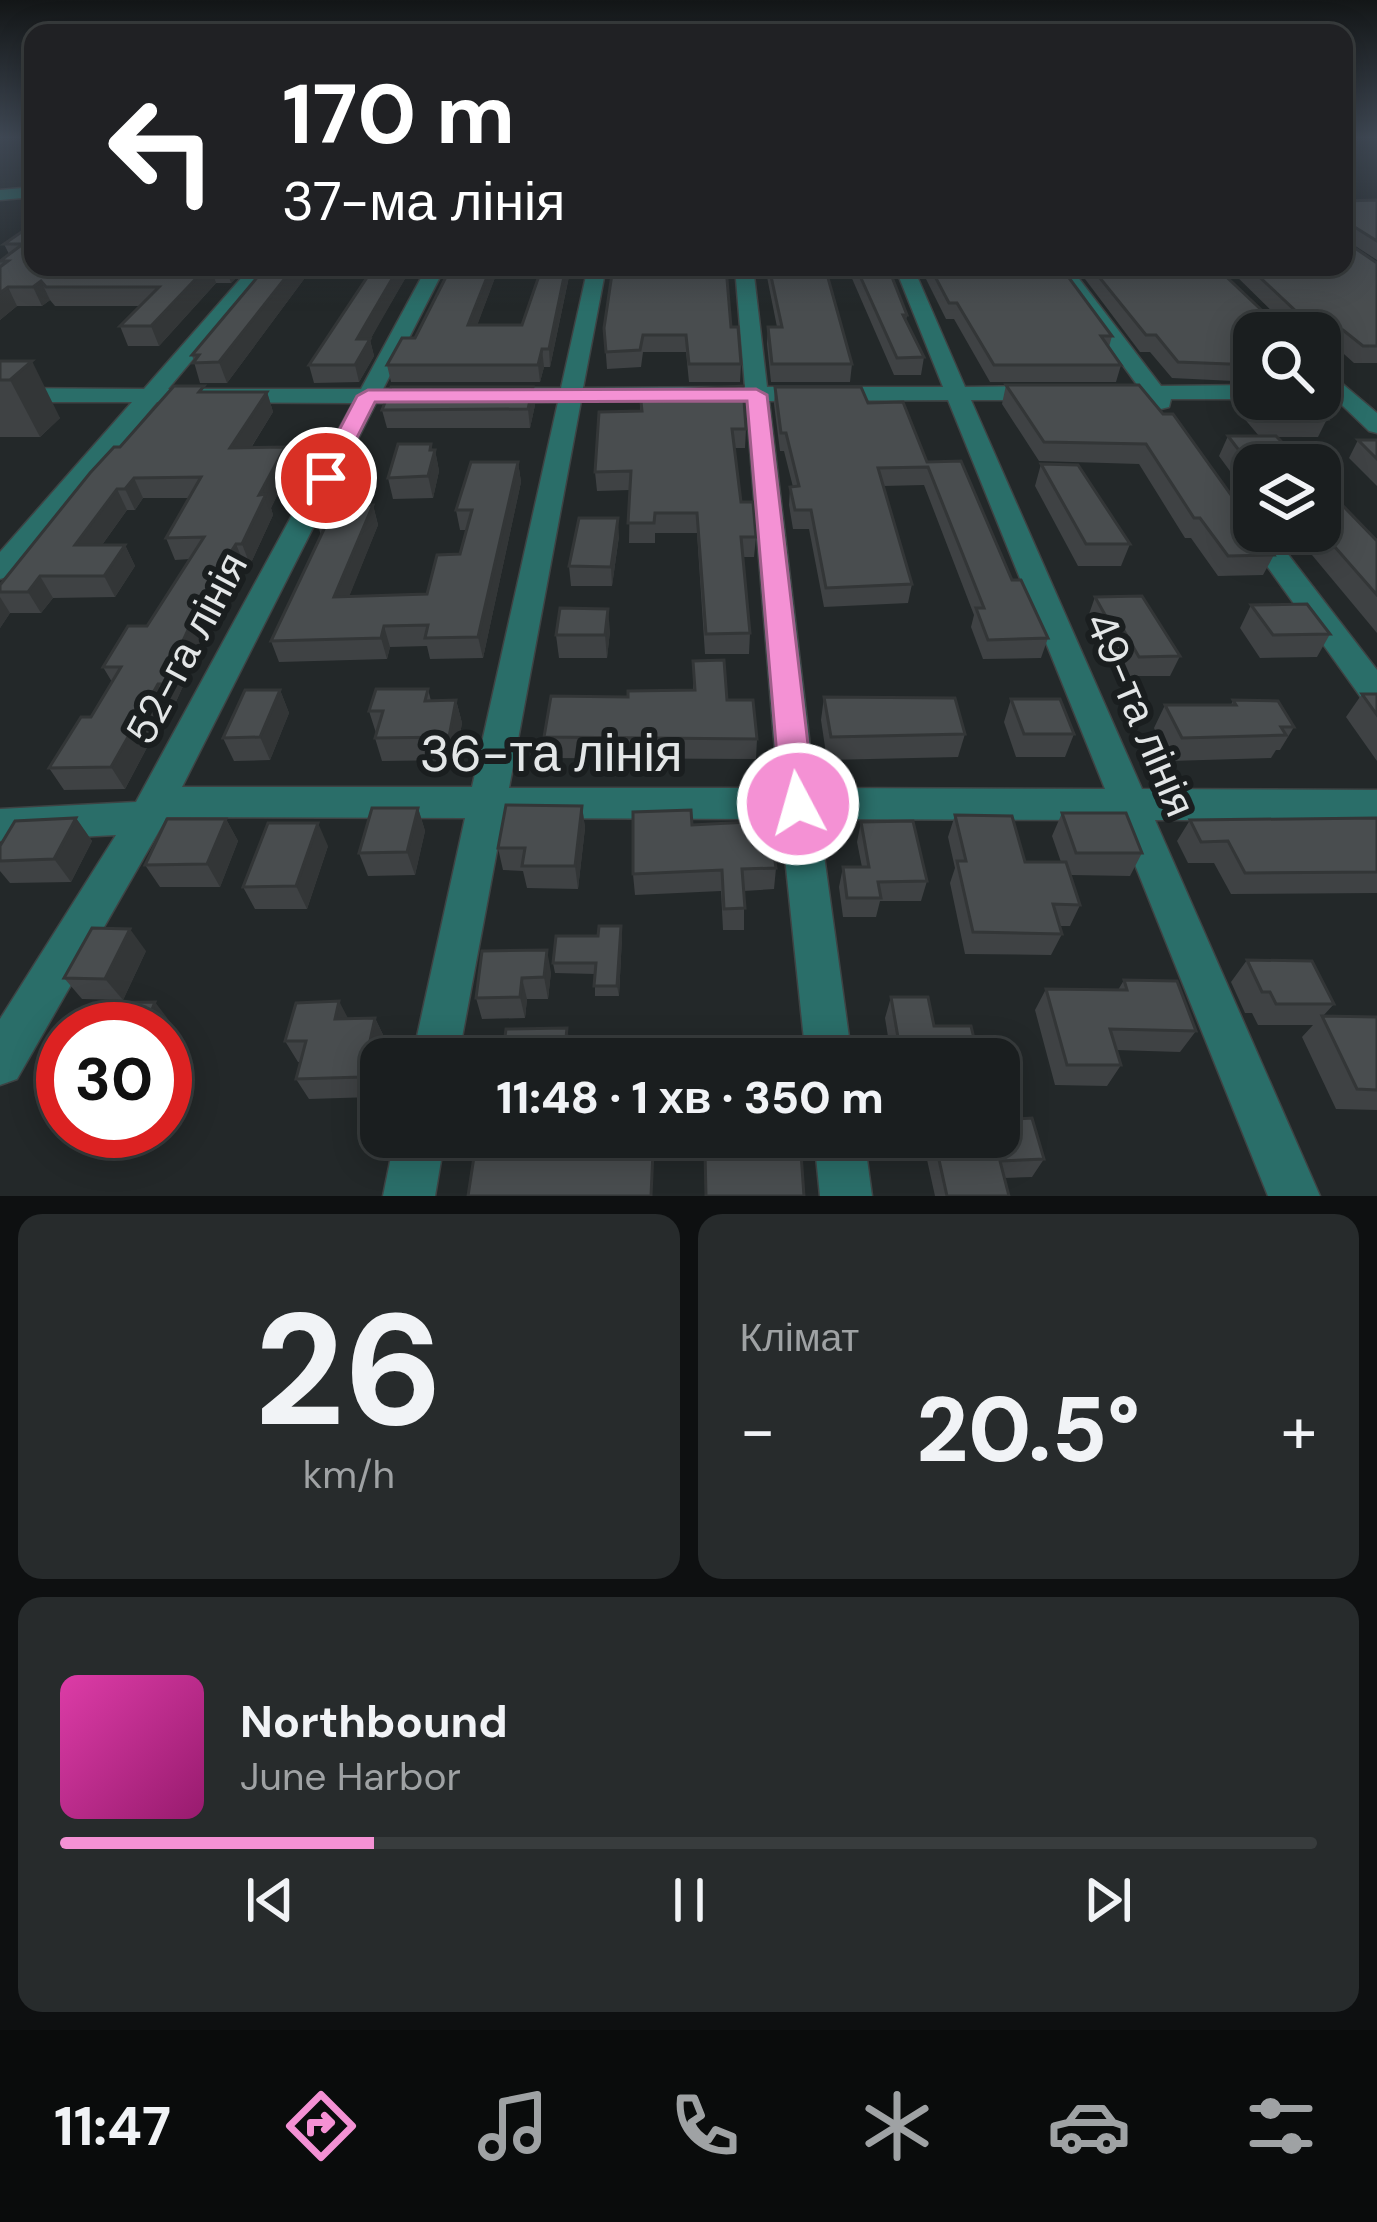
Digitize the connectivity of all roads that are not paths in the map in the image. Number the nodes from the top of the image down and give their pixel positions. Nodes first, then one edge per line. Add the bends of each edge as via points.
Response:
1 (253, 276) edge
2 (431, 276) edge
3 (595, 276) edge
4 (745, 276) edge
5 (908, 276) edge
6 (1067, 276) edge
7 (1153, 392) junction
8 (1233, 392) edge
9 (1341, 392) edge
10 (1377, 392) edge
11 (573, 394) junction
12 (956, 394) junction
13 (0, 395) edge
14 (150, 395) junction
15 (756, 395) junction
16 (368, 396) junction
17 (1341, 400) edge
18 (1178, 426) edge
19 (1377, 426) edge
20 (1272, 552) edge
21 (0, 570) edge
22 (1377, 694) edge
23 (1130, 802) junction
24 (484, 804) junction
25 (798, 804) junction
26 (1377, 806) edge
27 (151, 809) junction
28 (0, 825) edge
29 (439, 1038) edge
30 (826, 1038) edge
31 (0, 1062) edge
32 (416, 1158) edge
33 (841, 1158) edge
34 (409, 1196) edge
35 (846, 1196) edge
36 (1294, 1196) edge

1 - 14 street
2 - 16 street, 52-га лінія
3 - 11 street
4 - 15 street
5 - 12 street, 49-та лінія
6 - 7 street
7 - 8 street
7 - 12 street
7 - 18 street
9 - 10 street
11 - 15 street
11 - 16 street
11 - 24 street
12 - 15 street
12 - 23 street, 49-та лінія
13 - 14 street
14 - 16 street
14 - 21 street
15 - 25 street
16 - 27 street, 52-га лінія
17 - 19 street
20 - 22 street
23 - 25 street, 36-та лінія
23 - 26 street, 36-та лінія
23 - 36 street, 49-та лінія
24 - 25 street, 36-та лінія
24 - 27 street, 36-та лінія
24 - 29 street
25 - 30 street
27 - 28 street, 36-та лінія
27 - 31 street, 52-га лінія
32 - 34 street
33 - 35 street

